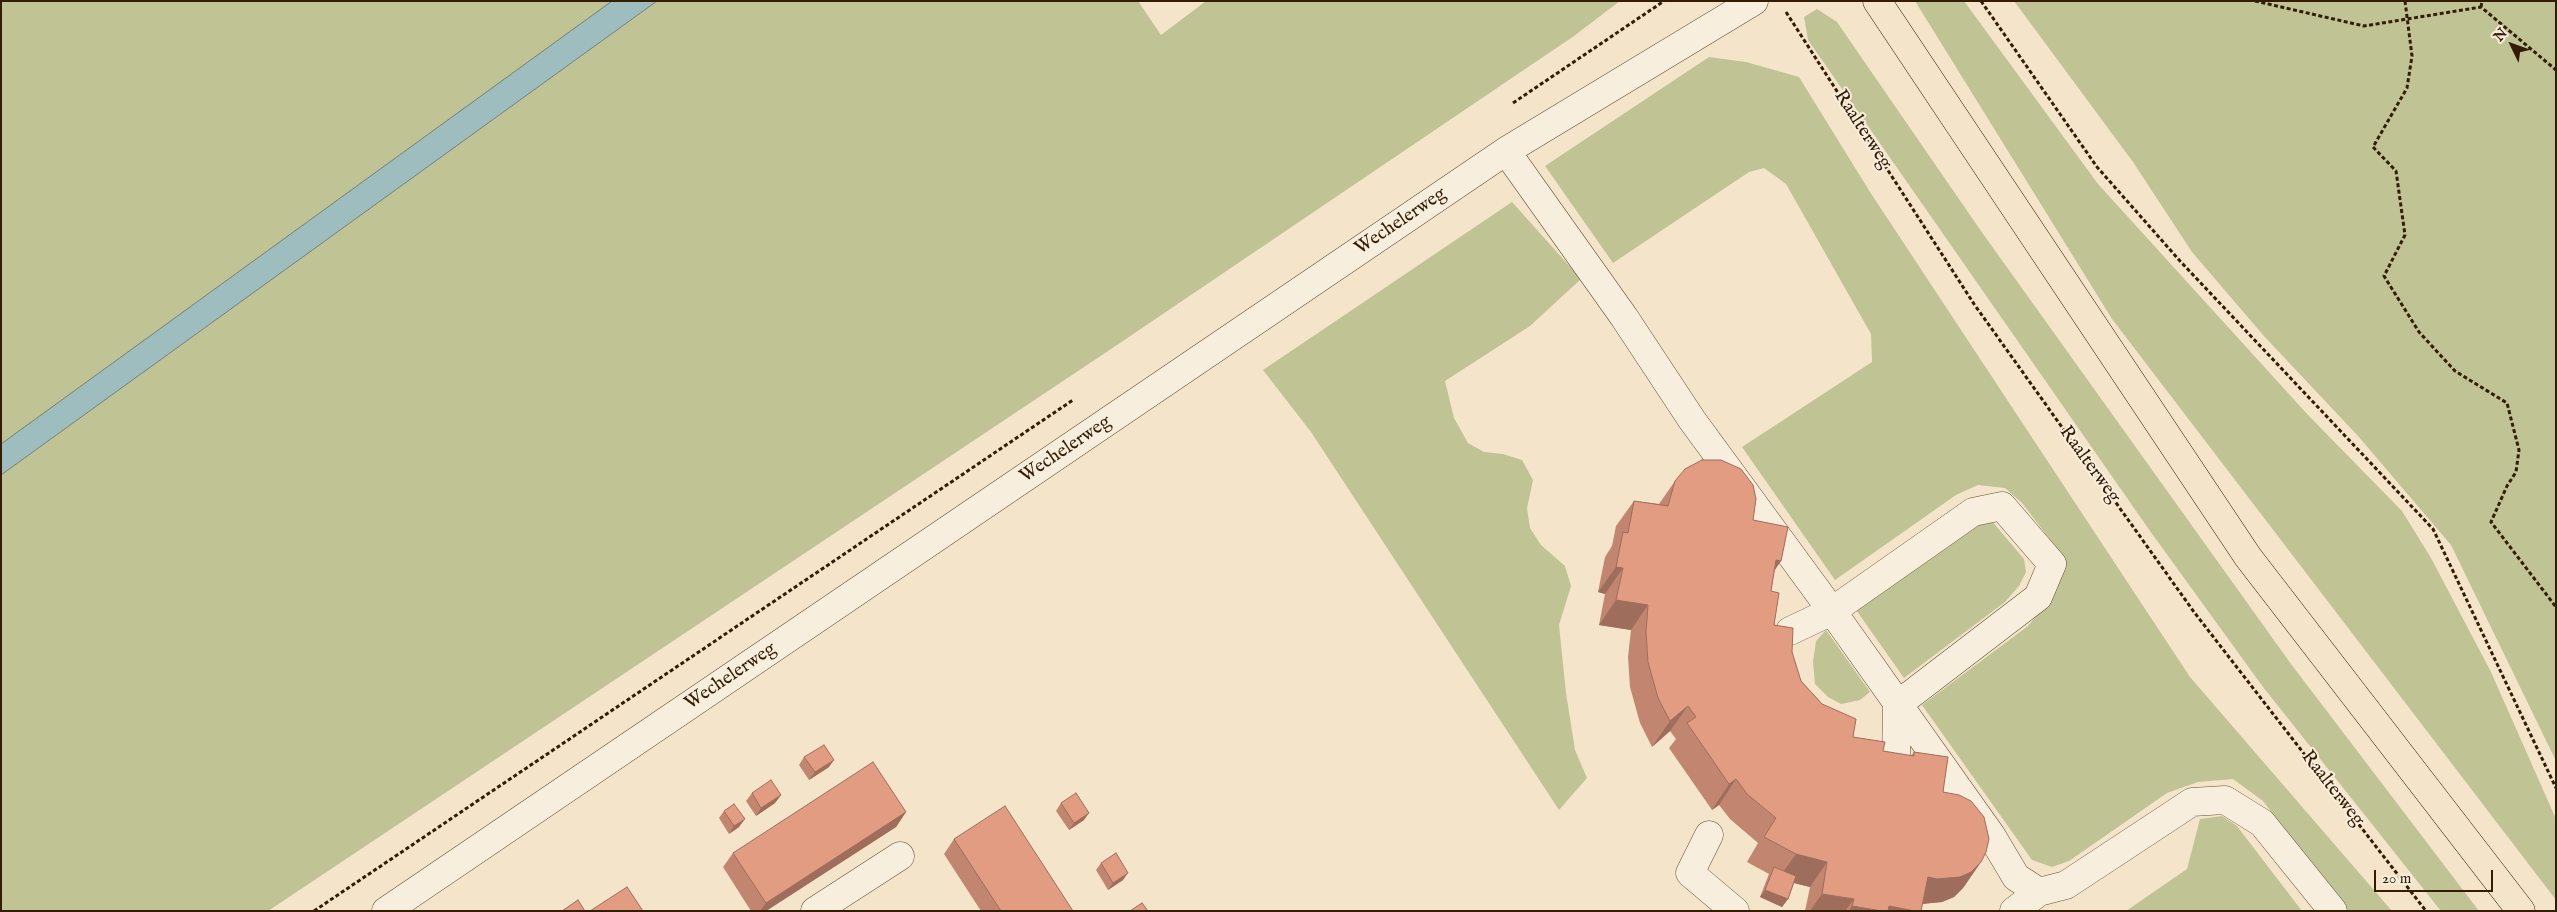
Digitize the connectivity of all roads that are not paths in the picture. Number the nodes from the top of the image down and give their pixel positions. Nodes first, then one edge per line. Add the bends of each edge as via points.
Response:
1 (1754, 1) edge
2 (1877, 1) edge
3 (1506, 151) junction
4 (1832, 612) junction
5 (1790, 631) edge
6 (1897, 705) junction
7 (1896, 763) edge
8 (1709, 835) dead end
9 (900, 856) dead end
10 (2039, 892) junction
11 (386, 911) edge
12 (815, 911) edge
13 (1735, 911) edge
14 (2014, 911) edge
15 (2333, 911) edge
16 (2521, 911) edge

1 - 3 street, Wechelerweg
2 - 16 main road via 2248,557
3 - 4 street via 1624,317 1692,420
3 - 11 street, Wechelerweg
4 - 5 street
4 - 6 street
4 - 6 street via 1974,512 2002,506 2052,564 2038,597
6 - 7 street
6 - 10 street via 1991,835 2016,877
8 - 13 street via 1690,873
9 - 12 street
10 - 14 street
10 - 15 street via 2066,885 2192,802 2225,800 2262,823

